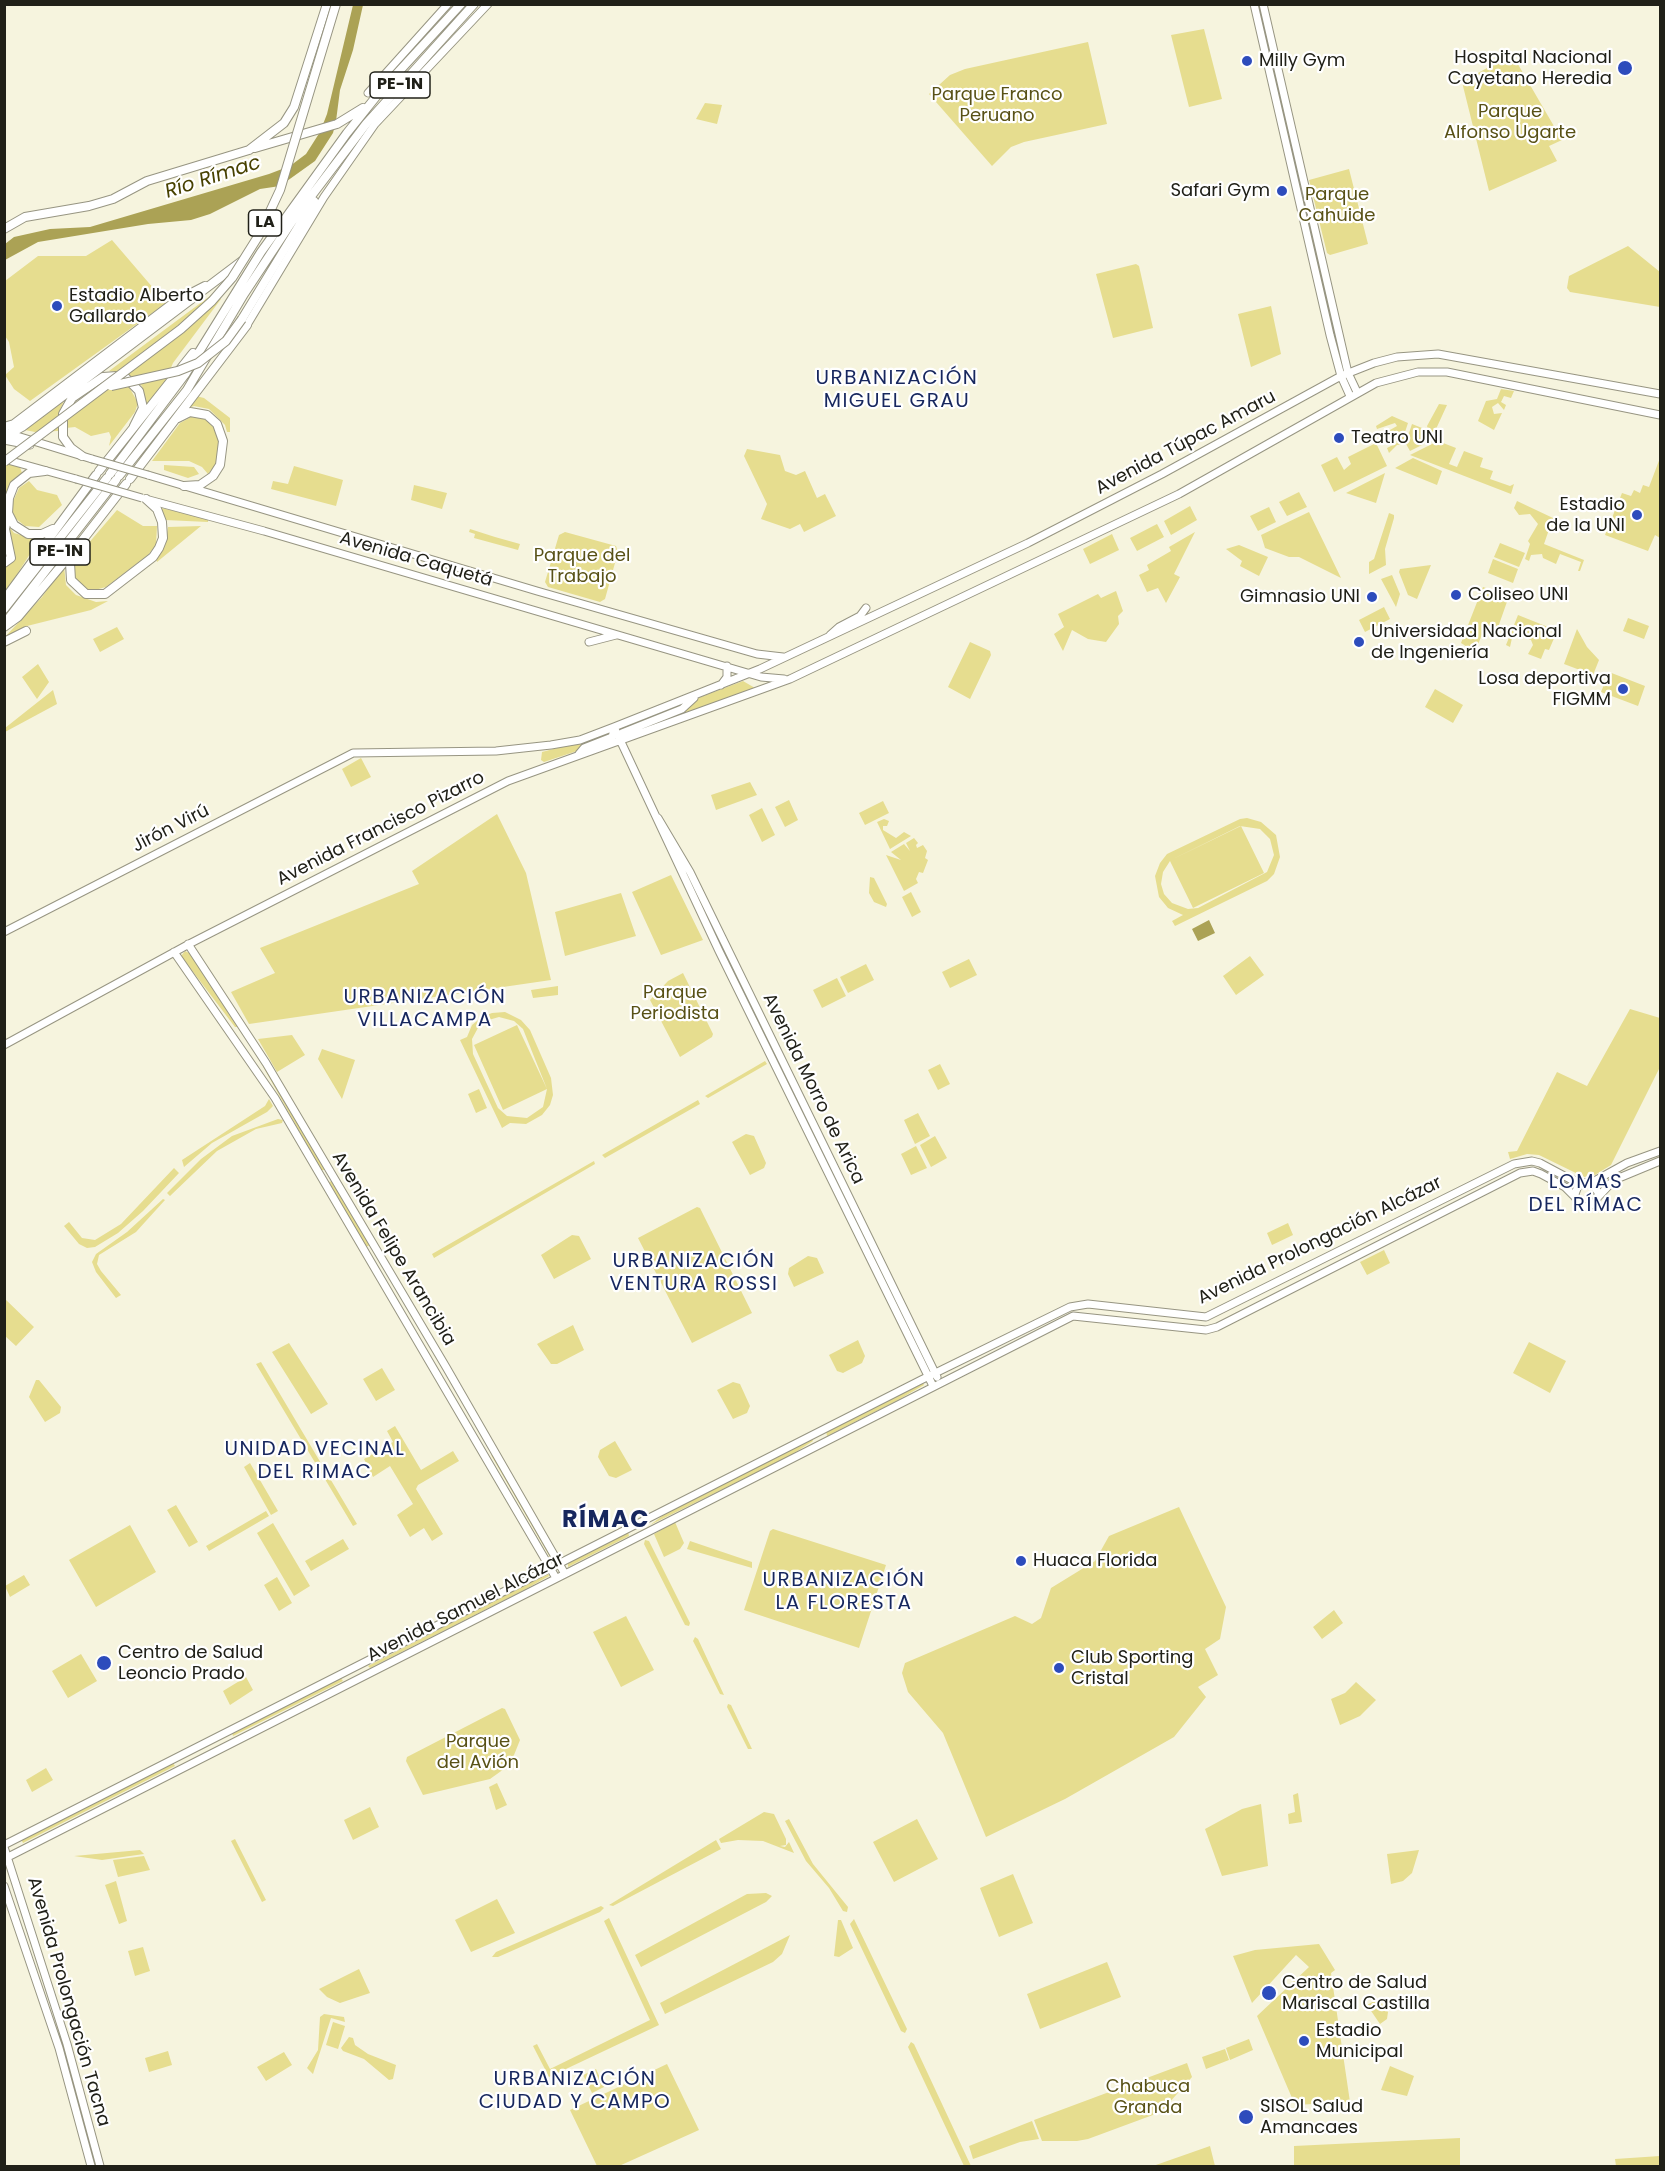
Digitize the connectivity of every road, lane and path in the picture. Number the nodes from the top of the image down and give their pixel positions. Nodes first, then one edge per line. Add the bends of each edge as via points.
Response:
1 (327, 4) edge
2 (336, 4) edge
3 (448, 4) edge
4 (461, 4) edge
5 (474, 4) edge
6 (488, 4) edge
7 (1254, 4) edge
8 (1263, 4) edge
9 (368, 93) dead end
10 (379, 93) junction
11 (249, 150) junction
12 (332, 170) junction
13 (4, 229) edge
14 (275, 231) junction
15 (248, 325) joint
16 (214, 327) junction
17 (1344, 375) junction
18 (108, 387) junction
19 (187, 390) junction
20 (1354, 394) junction
21 (1660, 394) edge
22 (1660, 415) edge
23 (173, 421) junction
24 (135, 426) junction
25 (6, 434) edge
26 (4, 454) edge
27 (82, 456) junction
28 (4, 461) edge
29 (34, 467) junction
30 (45, 471) junction
31 (113, 477) junction
32 (184, 486) junction
33 (144, 499) junction
34 (8, 513) junction
35 (58, 525) junction
36 (84, 539) junction
37 (4, 563) edge
38 (4, 600) edge
39 (866, 608) dead end
40 (4, 609) edge
41 (4, 625) edge
42 (26, 631) dead end
43 (618, 634) junction
44 (824, 640) junction
45 (4, 642) edge
46 (589, 642) dead end
47 (786, 657) junction
48 (727, 666) junction
49 (750, 674) junction
50 (790, 679) junction
51 (720, 686) junction
52 (695, 696) junction
53 (614, 727) junction
54 (620, 742) junction
55 (578, 755) junction
56 (654, 813) junction
57 (690, 872) junction
58 (682, 876) junction
59 (4, 932) edge
60 (188, 944) junction
61 (174, 952) junction
62 (4, 1045) edge
63 (1658, 1152) edge
64 (1660, 1161) edge
65 (1588, 1184) junction
66 (1575, 1197) junction
67 (1598, 1197) junction
68 (1434, 1204) junction
69 (1438, 1214) junction
70 (1381, 1230) junction
71 (1386, 1240) junction
72 (1014, 1333) junction
73 (1019, 1342) junction
74 (932, 1375) junction
75 (936, 1384) junction
76 (560, 1563) junction
77 (551, 1568) junction
78 (565, 1574) junction
79 (556, 1578) junction
80 (4, 1846) edge
81 (7, 1858) edge
82 (4, 1886) edge
83 (91, 2166) edge
84 (100, 2166) edge

1 - 11 highway via 302,86 284,123
2 - 18 highway, LA, bridge via 280,190 252,248 232,278 199,314
3 - 9 main road
4 - 10 highway, PE-1N
5 - 12 highway, PE-1N via 366,124
6 - 15 main road via 375,124 324,197
7 - 17 main road
8 - 17 main road
10 - 11 highway via 343,121
10 - 14 highway, PE-1N
11 - 13 highway via 147,182 102,203 25,217
12 - 18 highway, bridge via 233,333 207,357 178,371
12 - 19 highway, PE-1N via 273,248
14 - 16 highway, PE-1N
14 - 25 highway via 216,282 176,302
15 - 23 highway
16 - 24 highway
16 - 31 highway, PE-1N
17 - 20 main road
17 - 21 main road, Avenida Túpac Amaru via 1397,357 1438,354
17 - 44 main road, Avenida Túpac Amaru via 1028,543
18 - 28 highway, LA, bridge
19 - 23 highway
19 - 31 highway, PE-1N
20 - 22 main road via 1393,377 1447,372
20 - 50 main road via 1179,494
23 - 32 highway via 186,413 203,414 217,424 222,436 221,461 213,476 200,485
23 - 36 highway
24 - 27 highway via 142,408 136,387 122,377 103,377 72,399 63,414 63,437
24 - 35 highway
25 - 27 main road, Avenida Caquetá
26 - 29 main road, Avenida Caquetá
27 - 32 main road, Avenida Caquetá, bridge
28 - 29 main road, Avenida Caquetá
29 - 30 main road, Avenida Caquetá
30 - 33 main road, Avenida Caquetá, bridge
30 - 34 highway via 29,473 14,485
31 - 40 highway, PE-1N
31 - 41 highway, PE-1N
32 - 47 main road, Avenida Caquetá via 667,628 766,656
33 - 36 highway via 161,518 161,544 153,557 105,594 86,594 71,579 70,563
33 - 43 main road, Avenida Caquetá
34 - 35 highway via 14,525 28,534 42,534
34 - 37 highway via 5,529 11,558
35 - 38 highway
36 - 41 highway via 32,601
39 - 44 main road
42 - 45 highway
43 - 46 main road
43 - 48 main road, Avenida Caquetá
44 - 47 main road, Avenida Túpac Amaru
47 - 49 main road, Avenida Túpac Amaru
48 - 49 main road, Avenida Caquetá
48 - 51 main road via 726,679
49 - 50 main road, Avenida Caquetá
49 - 51 main road, Avenida Túpac Amaru
50 - 54 main road, Avenida Francisco Pizarro
51 - 52 main road, Avenida Túpac Amaru
52 - 53 main road
52 - 54 main road via 682,709 622,733
53 - 54 main road, Avenida Morro de Arica
53 - 55 main road via 612,736 584,748
53 - 59 main road, Jirón Virú via 580,740 528,749 353,753
54 - 55 main road, Avenida Francisco Pizarro
54 - 56 main road, Avenida Morro de Arica
55 - 60 main road, Avenida Francisco Pizarro via 508,781
56 - 57 main road, Avenida Morro de Arica
56 - 58 main road, Avenida Morro de Arica
57 - 58 main road
57 - 74 main road, Avenida Morro de Arica
58 - 74 main road, Avenida Morro de Arica
60 - 61 main road, Avenida Francisco Pizarro
60 - 76 main road, Avenida Felipe Arancibia via 266,1063
61 - 62 main road, Avenida Francisco Pizarro
61 - 77 main road, Avenida Felipe Arancibia via 275,1098
63 - 64 main road
63 - 65 main road
64 - 67 main road via 1614,1180
65 - 66 main road via 1578,1186
65 - 67 main road via 1596,1189
65 - 68 main road, Avenida Prolongación Alcázar via 1540,1163 1524,1162
66 - 67 main road via 1585,1207 1594,1204
66 - 69 main road, Avenida Prolongación Alcázar via 1541,1174 1527,1171
68 - 69 main road
68 - 70 main road, Avenida Prolongación Alcázar
69 - 71 main road, Avenida Prolongación Alcázar
70 - 71 main road
70 - 72 main road, Avenida Prolongación Alcázar via 1206,1317 1088,1304 1070,1307
71 - 73 main road, Avenida Prolongación Alcázar via 1206,1330 1082,1315 1066,1318
72 - 73 main road
72 - 74 main road, Avenida Prolongación Alcázar
73 - 75 main road, Avenida Prolongación Alcázar
74 - 75 main road, Avenida Morro de Arica
74 - 76 main road, Avenida Samuel Alcázar
75 - 78 main road, Avenida Samuel Alcázar
76 - 77 main road, Avenida Samuel Alcázar
76 - 78 main road, Avenida Felipe Arancibia
77 - 79 main road, Avenida Felipe Arancibia
77 - 80 main road, Avenida Samuel Alcázar
78 - 79 main road, Avenida Samuel Alcázar
79 - 81 main road, Avenida Samuel Alcázar
80 - 81 main road, Avenida Prolongación Tacna
81 - 84 main road, Avenida Prolongación Tacna via 71,2057
82 - 83 main road, Avenida Prolongación Tacna via 59,2048

